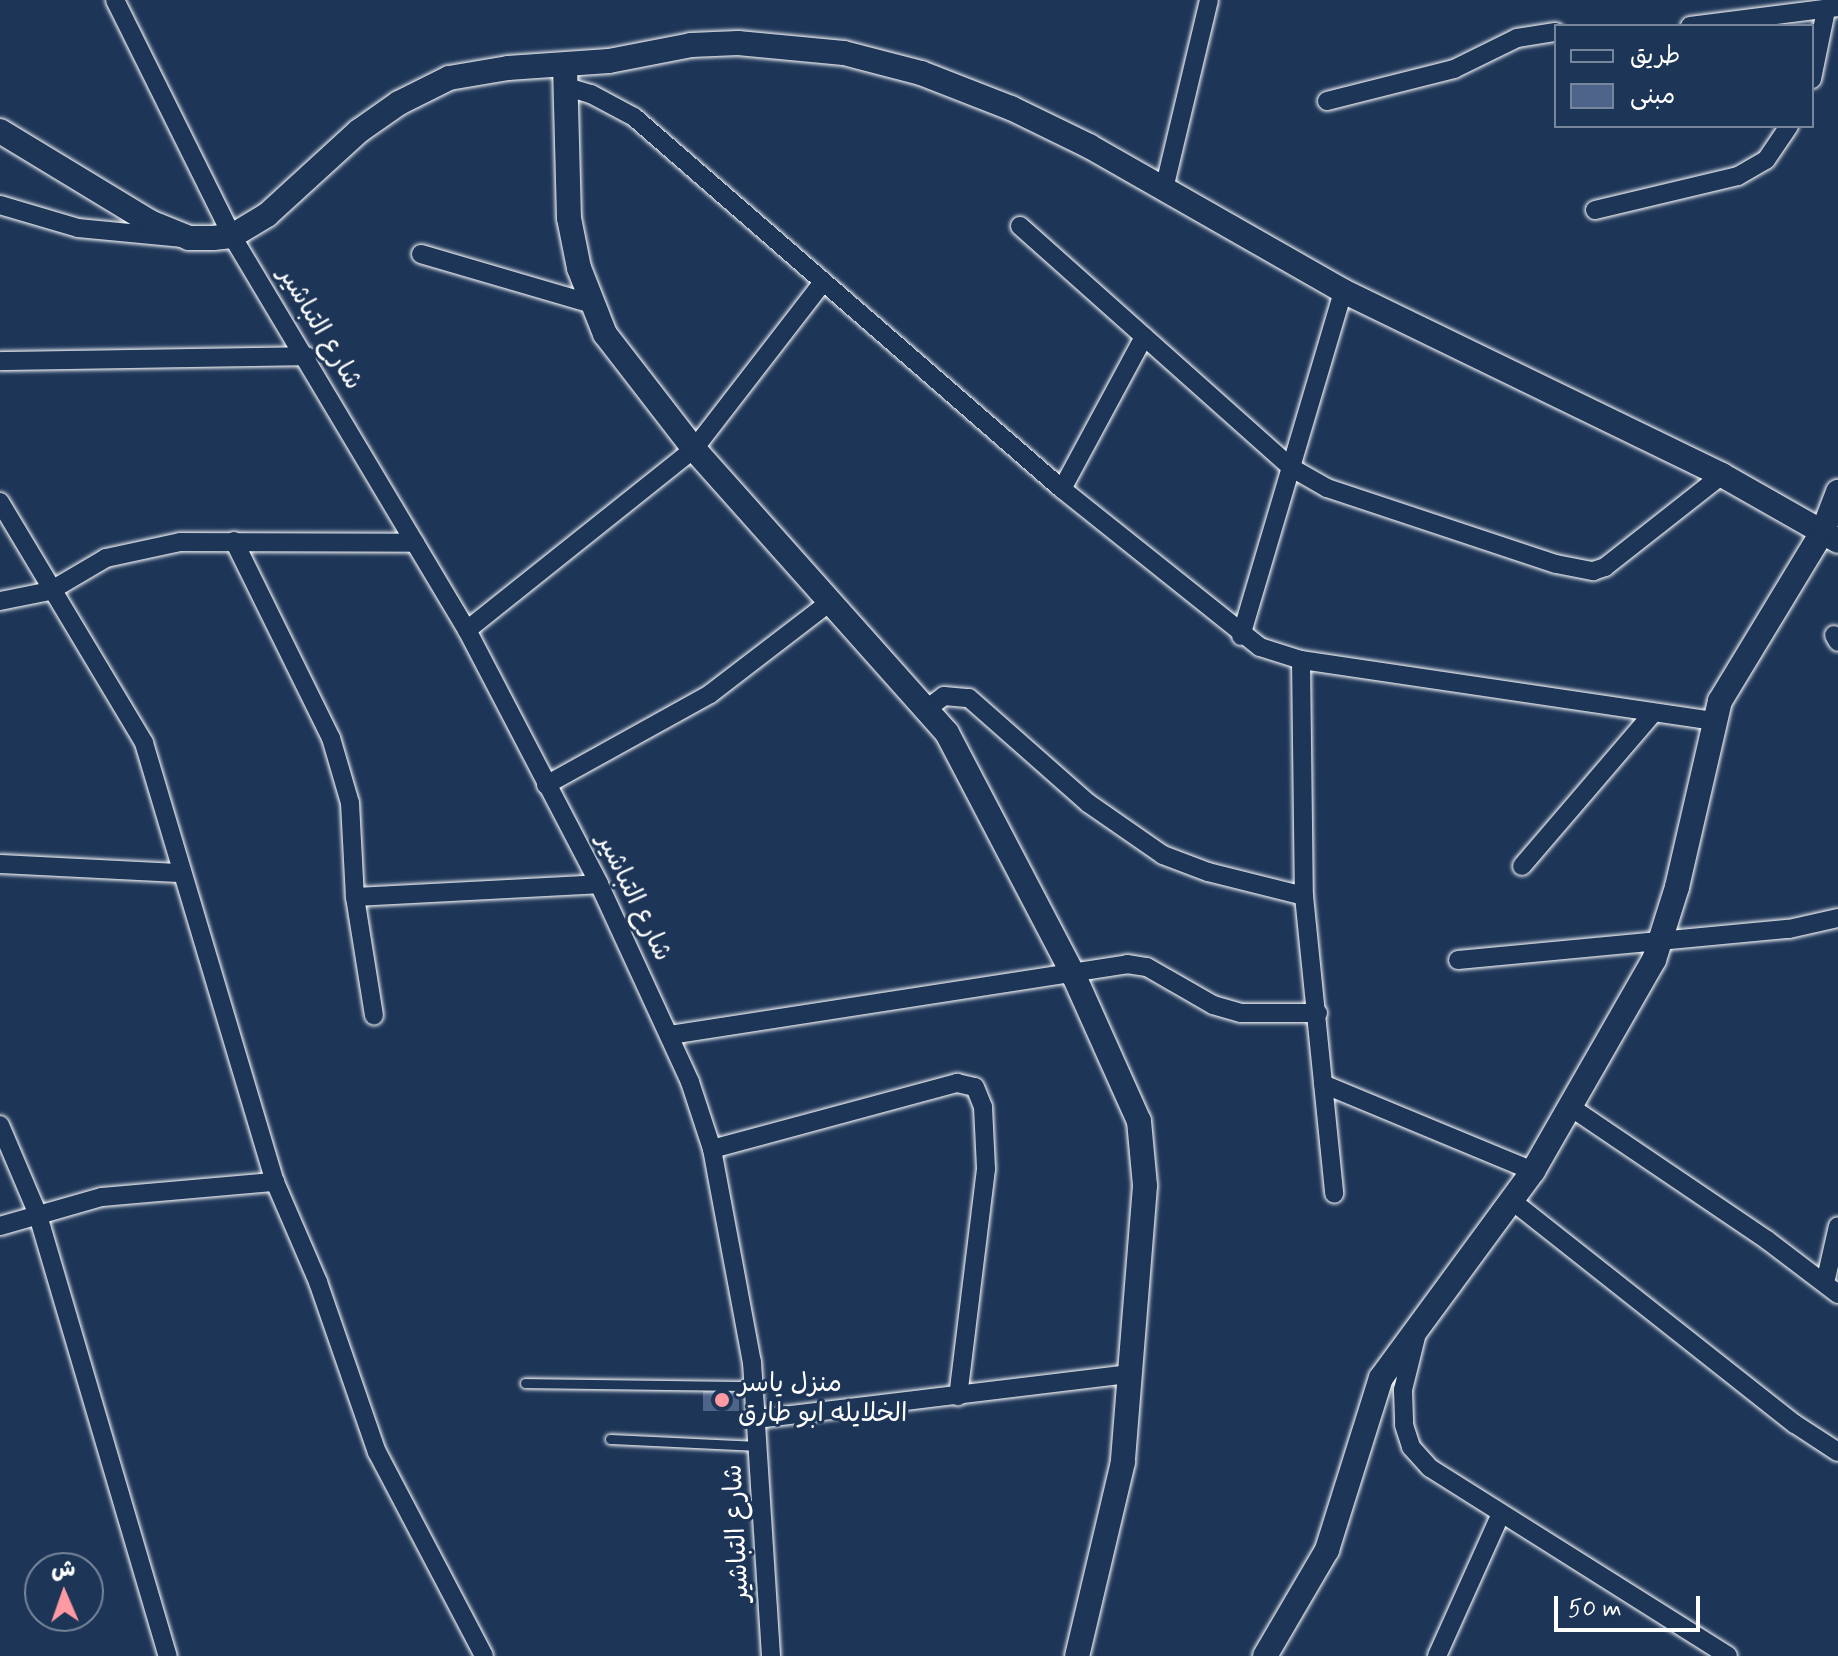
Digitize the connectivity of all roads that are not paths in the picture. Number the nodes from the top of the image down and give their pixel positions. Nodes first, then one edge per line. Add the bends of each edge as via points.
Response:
1 (115, 0) edge
2 (1209, 0) edge
3 (1832, 9) edge
4 (1707, 24) edge
5 (1554, 32) edge
6 (1814, 72) edge
7 (565, 76) junction
8 (1327, 101) dead end
9 (1788, 128) edge
10 (0, 131) edge
11 (1164, 189) junction
12 (0, 205) edge
13 (1595, 210) dead end
14 (1020, 226) dead end
15 (232, 236) junction
16 (189, 238) junction
17 (421, 254) dead end
18 (823, 282) junction
19 (1343, 291) junction
20 (589, 303) junction
21 (1144, 337) junction
22 (307, 356) junction
23 (0, 361) edge
24 (694, 449) junction
25 (1292, 468) junction
26 (1722, 475) junction
27 (1062, 489) junction
28 (1838, 492) edge
29 (0, 502) edge
30 (1831, 536) edge
31 (234, 541) junction
32 (415, 543) junction
33 (50, 591) junction
34 (0, 601) edge
35 (831, 601) junction
36 (467, 630) junction
37 (1241, 636) junction
38 (1301, 660) junction
39 (928, 708) junction
40 (1653, 713) junction
41 (1713, 721) junction
42 (546, 785) junction
43 (0, 864) edge
44 (1522, 866) dead end
45 (179, 873) junction
46 (599, 884) junction
47 (1304, 896) junction
48 (355, 897) junction
49 (1838, 918) edge
50 (1664, 941) junction
51 (1458, 960) dead end
52 (1074, 976) junction
53 (1318, 1013) junction
54 (374, 1015) dead end
55 (670, 1035) junction
56 (1323, 1084) junction
57 (1572, 1108) junction
58 (0, 1125) edge
59 (712, 1149) junction
60 (1533, 1171) junction
61 (275, 1182) junction
62 (1334, 1193) dead end
63 (1511, 1200) junction
64 (37, 1212) junction
65 (0, 1226) edge
66 (1838, 1226) edge
67 (1832, 1288) edge
68 (1416, 1337) junction
69 (1131, 1374) junction
70 (525, 1383) dead end
71 (754, 1386) junction
72 (958, 1396) junction
73 (757, 1419) junction
74 (610, 1439) dead end
75 (759, 1446) junction
76 (1838, 1452) edge
77 (1500, 1516) junction
78 (168, 1656) edge
79 (484, 1656) edge
80 (771, 1656) edge
81 (1077, 1656) edge
82 (1265, 1656) edge
83 (1437, 1656) edge
84 (1728, 1656) edge

1 - 15 street, شارع التباشير
2 - 11 street
3 - 4 street
3 - 6 street
5 - 8 street via 1517,38 1454,69
7 - 11 street via 738,43 844,53 921,73 1011,108
7 - 15 street via 472,72 425,89 359,131 267,215
7 - 18 street via 634,117
7 - 20 street via 569,218
9 - 13 street via 1766,160 1738,176
10 - 16 street via 150,222
11 - 19 street
12 - 16 street via 78,228
14 - 21 street
15 - 16 street
15 - 22 street, شارع التباشير
17 - 20 street
18 - 24 street
18 - 27 street
19 - 25 street
19 - 26 street
20 - 24 street via 630,372
21 - 25 street
21 - 27 street
22 - 23 street
22 - 32 street, شارع التباشير
24 - 35 street
24 - 36 street
25 - 26 street via 1327,488 1386,509 1593,571
25 - 37 street
26 - 30 street
27 - 37 street
28 - 30 street
29 - 33 street
30 - 41 street via 1727,684
31 - 32 street
31 - 33 street via 135,550 87,566
31 - 48 street via 331,738 350,803
32 - 36 street, شارع التباشير
33 - 34 street
33 - 45 street via 123,701 144,743
35 - 39 street
35 - 42 street via 710,694
36 - 42 street, شارع التباشير
37 - 38 street
38 - 40 street
38 - 47 street
39 - 47 street via 944,696 969,698 1088,803 1163,855
39 - 52 street via 959,753
40 - 41 street
40 - 44 street
41 - 50 street
42 - 46 street, شارع التباشير
43 - 45 street
45 - 61 street
46 - 48 street
46 - 55 street, شارع التباشير
47 - 53 street
48 - 54 street
49 - 50 street via 1789,929
50 - 51 street
50 - 57 street
52 - 53 street via 1127,964 1147,967 1213,1005 1241,1013
52 - 55 street
52 - 69 street via 1139,1121 1144,1150
53 - 56 street
55 - 59 street, شارع التباشير
56 - 60 street
56 - 62 street
57 - 60 street
57 - 67 street
58 - 64 street
59 - 71 street, شارع التباشير
59 - 72 street via 957,1083 975,1087 983,1107 986,1169
60 - 63 street
61 - 64 street via 102,1197
61 - 79 street via 318,1282 377,1452
63 - 68 street
63 - 76 street via 1721,1367
64 - 65 street
64 - 78 street
66 - 67 street
68 - 77 street via 1403,1390 1411,1447 1430,1468
68 - 82 street via 1381,1378 1327,1550
69 - 72 street
69 - 81 street via 1119,1486
70 - 71 lane
71 - 73 street, شارع التباشير
72 - 73 street
73 - 75 street, شارع التباشير
74 - 75 lane
75 - 80 street, شارع التباشير
77 - 83 street
77 - 84 street

